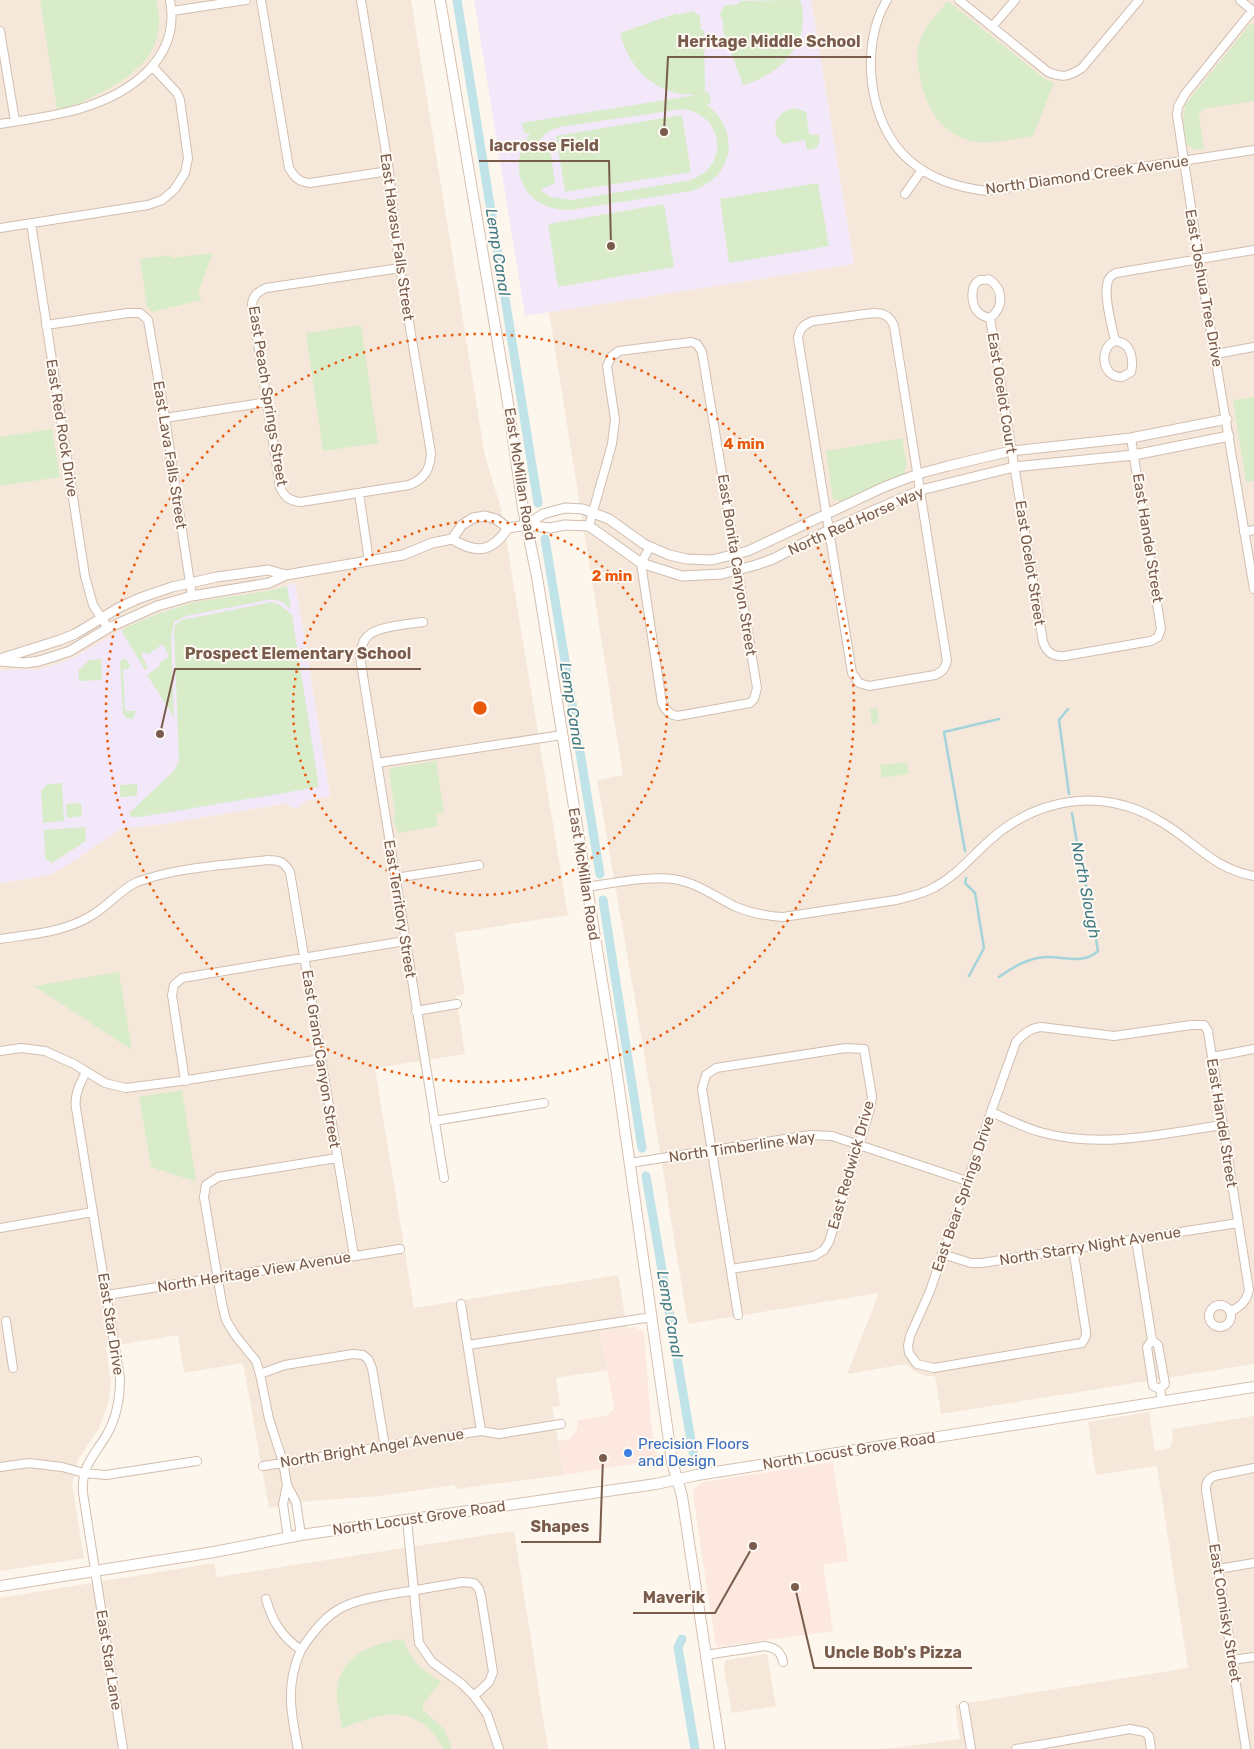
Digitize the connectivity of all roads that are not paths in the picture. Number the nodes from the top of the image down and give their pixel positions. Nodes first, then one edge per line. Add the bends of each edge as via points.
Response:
1 (170, 0) edge
2 (246, 0) edge
3 (261, 0) edge
4 (361, 0) edge
5 (440, 0) edge
6 (888, 0) edge
7 (959, 0) edge
8 (1015, 0) edge
9 (1139, 0) edge
10 (1240, 0) edge
11 (172, 11) junction
12 (1253, 12) edge
13 (992, 27) junction
14 (0, 31) edge
15 (153, 67) junction
16 (15, 121) junction
17 (0, 124) edge
18 (1254, 150) edge
19 (1183, 162) junction
20 (922, 170) junction
21 (389, 171) junction
22 (905, 194) dead end
23 (31, 223) junction
24 (0, 228) edge
25 (1254, 250) edge
26 (1199, 260) junction
27 (400, 268) junction
28 (990, 318) junction
29 (46, 325) junction
30 (1115, 341) junction
31 (1254, 348) edge
32 (1216, 354) junction
33 (267, 402) junction
34 (165, 418) junction
35 (1227, 419) junction
36 (1229, 436) junction
37 (1131, 438) junction
38 (1011, 451) junction
39 (1134, 455) junction
40 (1014, 468) junction
41 (918, 474) junction
42 (921, 490) junction
43 (359, 494) junction
44 (593, 512) junction
45 (826, 514) junction
46 (527, 525) junction
47 (588, 526) junction
48 (508, 528) junction
49 (829, 530) junction
50 (1254, 530) edge
51 (1244, 532) junction
52 (452, 539) junction
53 (650, 546) junction
54 (736, 555) junction
55 (369, 561) junction
56 (641, 563) junction
57 (738, 571) junction
58 (286, 575) junction
59 (190, 582) junction
60 (1254, 589) edge
61 (192, 596) junction
62 (101, 618) junction
63 (423, 622) dead end
64 (108, 628) junction
65 (1052, 655) joint
66 (0, 660) edge
67 (562, 734) junction
68 (377, 762) junction
69 (479, 865) dead end
70 (1254, 876) edge
71 (395, 878) junction
72 (586, 887) junction
73 (0, 939) edge
74 (405, 941) junction
75 (304, 957) junction
76 (457, 1004) dead end
77 (416, 1011) junction
78 (1029, 1031) joint
79 (1254, 1049) edge
80 (0, 1050) edge
81 (1212, 1057) junction
82 (321, 1059) junction
83 (86, 1072) junction
84 (185, 1081) junction
85 (544, 1104) dead end
86 (991, 1112) junction
87 (434, 1121) junction
88 (1222, 1125) junction
89 (860, 1145) junction
90 (712, 1151) junction
91 (337, 1158) junction
92 (630, 1163) junction
93 (444, 1178) dead end
94 (967, 1181) junction
95 (93, 1212) junction
96 (1238, 1223) junction
97 (0, 1228) edge
98 (1136, 1239) junction
99 (1073, 1248) junction
100 (400, 1249) dead end
101 (942, 1254) junction
102 (354, 1256) junction
103 (731, 1269) junction
104 (217, 1278) junction
105 (108, 1295) junction
106 (461, 1304) dead end
107 (1230, 1312) dead end
108 (738, 1315) dead end
109 (652, 1317) junction
110 (6, 1321) dead end
111 (9, 1345) junction
112 (468, 1345) junction
113 (0, 1346) edge
114 (13, 1368) dead end
115 (260, 1374) junction
116 (1254, 1387) edge
117 (1162, 1401) junction
118 (561, 1424) dead end
119 (481, 1431) junction
120 (385, 1446) junction
121 (197, 1461) dead end
122 (283, 1462) junction
123 (0, 1466) edge
124 (263, 1466) dead end
125 (1254, 1468) edge
126 (84, 1473) junction
127 (677, 1480) junction
128 (287, 1486) junction
129 (407, 1520) junction
130 (301, 1535) junction
131 (288, 1538) junction
132 (1254, 1563) edge
133 (1218, 1569) junction
134 (95, 1570) junction
135 (0, 1586) edge
136 (414, 1590) junction
137 (266, 1598) dead end
138 (301, 1650) junction
139 (706, 1655) junction
140 (1254, 1657) edge
141 (1232, 1660) junction
142 (783, 1662) dead end
143 (474, 1696) junction
144 (964, 1706) dead end
145 (123, 1749) edge
146 (298, 1749) edge
147 (499, 1749) edge
148 (720, 1749) edge
149 (971, 1749) edge
150 (1016, 1749) edge
151 (1152, 1749) edge
152 (1246, 1749) edge

1 - 11 street
2 - 11 street
3 - 21 street via 289,168 298,181 310,183
4 - 21 street, East Havasu Falls Street
5 - 46 main road, East McMillan Road
6 - 20 street, North Diamond Creek Avenue via 875,26 870,52 871,78 889,136
7 - 13 street
8 - 13 street
9 - 13 street via 1082,68 1071,75 1060,77 1048,72
10 - 12 street
11 - 15 street via 165,50
12 - 19 street, East Joshua Tree Drive via 1181,100 1177,115
14 - 16 street
15 - 16 street via 137,82 80,109
15 - 23 street via 173,87 180,100 188,158 179,184 168,196 155,203
16 - 17 street
18 - 19 street, North Diamond Creek Avenue
19 - 20 street, North Diamond Creek Avenue via 986,191 953,185
19 - 26 street, East Joshua Tree Drive
20 - 22 street
21 - 27 street, East Havasu Falls Street
23 - 24 street
23 - 29 street, East Red Rock Drive
25 - 26 street
26 - 30 street via 1116,273 1110,277 1106,291
26 - 32 street, East Joshua Tree Drive
27 - 33 street, East Peach Springs Street via 266,288 257,293 252,304
27 - 43 street, East Havasu Falls Street via 431,453 430,464 419,481
28 - 28 street, East Ocelot Court via 1000,308 998,289 988,279 980,280 972,292 975,310 980,316
28 - 38 street, East Ocelot Court
29 - 34 street, East Lava Falls Street via 128,312 140,313 150,324
29 - 62 street, East Red Rock Drive via 87,584
30 - 30 street via 1126,345 1130,352 1131,372 1122,378 1112,376 1106,368 1105,348
31 - 32 street
32 - 35 street, East Joshua Tree Drive
33 - 34 street
33 - 43 street, East Peach Springs Street via 280,486 287,499 301,502
34 - 59 street, East Lava Falls Street
35 - 36 street, East Joshua Tree Drive
35 - 37 street, North Red Horse Way
36 - 39 street, North Red Horse Way
36 - 51 street, East Joshua Tree Drive
37 - 38 street, North Red Horse Way
37 - 39 street, East Handel Street
38 - 40 street, East Ocelot Court
38 - 41 street, North Red Horse Way
39 - 40 street, North Red Horse Way
39 - 65 street, East Handel Street via 1162,625 1158,637 1151,641 1065,656
40 - 42 street, North Red Horse Way
40 - 65 street, East Ocelot Street via 1043,642
41 - 42 street
41 - 45 street, North Red Horse Way
41 - 45 street via 891,319 873,313 813,321 804,325 798,338
42 - 49 street, North Red Horse Way
42 - 49 street via 947,651 946,668 935,676 869,686 859,683 852,673
43 - 55 street
44 - 46 street, North Red Horse Way via 558,509
44 - 47 street
44 - 53 street, North Red Horse Way
44 - 54 street, East Bonita Canyon Street via 612,444 615,420 607,366 612,357 620,351 686,342 697,344 702,352
45 - 49 street
45 - 54 street, North Red Horse Way
46 - 47 street, North Red Horse Way via 550,528
46 - 48 street, North Red Horse Way
46 - 67 main road, East McMillan Road
47 - 56 street, North Red Horse Way
48 - 52 street via 499,541 486,548 471,548
48 - 52 street via 485,516 473,518 462,525
49 - 57 street, North Red Horse Way via 773,558
50 - 51 street
51 - 60 street, East Joshua Tree Drive
52 - 55 street via 403,555
53 - 54 street, North Red Horse Way via 688,559 712,560
53 - 56 street
54 - 57 street, East Bonita Canyon Street
55 - 58 street
56 - 57 street, North Red Horse Way via 682,576
56 - 57 street, East Bonita Canyon Street via 662,703 668,713 678,716 745,705 754,699 757,688
58 - 59 street via 268,570
58 - 61 street via 269,583
59 - 61 street, East Lava Falls Street
59 - 62 street via 140,598
61 - 64 street via 157,606
62 - 64 street, East Red Rock Drive
62 - 66 street via 60,640
63 - 68 street, East Territory Street via 378,630 364,640 360,657
64 - 66 street via 83,644 39,661
67 - 68 street
67 - 72 main road, East McMillan Road
68 - 71 street, East Territory Street
69 - 71 street
70 - 72 street via 1220,865 1158,819 1142,812 1112,803 1077,801 1051,805 1017,820 936,886 896,900 783,917 750,912 678,879
71 - 74 street, East Territory Street
72 - 92 main road, East McMillan Road
73 - 75 street, East Grand Canyon Street via 73,926 95,914 135,883 152,877 279,860 290,872
74 - 75 street
74 - 77 street, East Territory Street
75 - 82 street, East Grand Canyon Street
75 - 84 street via 186,976 174,985 172,995
76 - 77 street
77 - 87 street, East Territory Street
78 - 81 street, East Handel Street via 1040,1027 1114,1036 1204,1025
78 - 86 street, East Bear Springs Drive via 1016,1042
79 - 81 street
80 - 83 street via 46,1051
81 - 88 street, East Handel Street
82 - 84 street
82 - 91 street, East Grand Canyon Street
83 - 84 street via 105,1083 126,1088
83 - 95 street, East Star Drive via 75,1099
85 - 87 street
86 - 88 street via 1040,1132 1076,1139 1122,1140
86 - 94 street, East Bear Springs Drive
87 - 93 street, East Territory Street
88 - 96 street, East Handel Street
89 - 90 street, North Timberline Way via 832,1136 810,1135
89 - 90 street, East Redwick Drive via 872,1097 864,1049 846,1048 716,1068 706,1075 702,1089
89 - 94 street, North Timberline Way
89 - 103 street, East Redwick Drive via 824,1250 814,1256
90 - 92 street, North Timberline Way
90 - 103 street
91 - 102 street, East Grand Canyon Street
91 - 104 street via 218,1177 206,1185 204,1197
92 - 109 main road, East McMillan Road
94 - 101 street, East Bear Springs Drive
95 - 97 street
95 - 105 street, East Star Drive
96 - 98 street, North Starry Night Avenue
96 - 107 street, East Handel Street via 1249,1290 1242,1305
98 - 99 street, North Starry Night Avenue
98 - 117 street via 1152,1340 1158,1345 1164,1384 1160,1389
99 - 101 street, North Starry Night Avenue via 982,1263
99 - 101 street, East Bear Springs Drive via 1086,1332 1082,1343 934,1368 917,1364 908,1346
100 - 102 street, North Heritage View Avenue
102 - 104 street, North Heritage View Avenue
103 - 108 street
104 - 105 street, North Heritage View Avenue
104 - 115 street via 226,1320 256,1361
105 - 126 street, East Star Drive via 120,1388 114,1419
106 - 112 street
109 - 112 street
109 - 127 main road, East McMillan Road
110 - 111 street
111 - 113 street
111 - 114 street
112 - 119 street
115 - 120 street via 297,1363 364,1355 372,1368
115 - 122 street via 269,1419
116 - 117 main road, North Locust Grove Road
117 - 127 main road, North Locust Grove Road
118 - 119 street, North Bright Angel Avenue via 499,1434
119 - 120 street, North Bright Angel Avenue
120 - 122 street, North Bright Angel Avenue
121 - 126 street via 106,1475
122 - 124 street, North Bright Angel Avenue
122 - 128 street
123 - 126 street via 29,1463 62,1466
125 - 133 street, East Comisky Street via 1219,1474 1206,1483
126 - 134 street, East Star Drive via 83,1493
127 - 129 main road, North Locust Grove Road
127 - 139 main road, East McMillan Road
128 - 130 street via 296,1502
128 - 131 street via 283,1504
129 - 130 main road, North Locust Grove Road
129 - 136 street
130 - 131 main road, North Locust Grove Road
131 - 134 main road, North Locust Grove Road
132 - 133 street
133 - 141 street, East Comisky Street
134 - 135 main road, North Locust Grove Road
134 - 145 street, East Star Lane
136 - 138 street via 343,1606 322,1621
136 - 143 street via 419,1642 425,1653
136 - 143 street via 462,1582 474,1583 479,1589 493,1670 489,1682
137 - 138 street via 274,1622
138 - 146 street via 290,1684
139 - 142 street via 765,1646 779,1652
139 - 148 main road, East McMillan Road
140 - 141 street
141 - 152 street, East Comisky Street
143 - 147 street via 491,1721
144 - 149 street
150 - 151 street via 1130,1729 1145,1732

